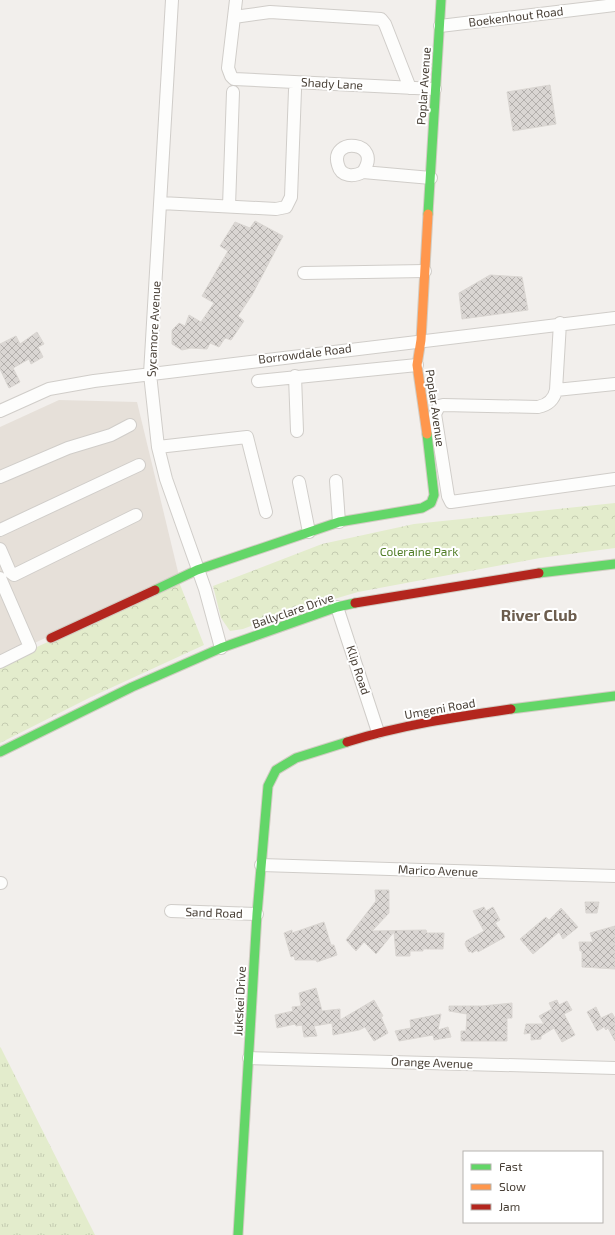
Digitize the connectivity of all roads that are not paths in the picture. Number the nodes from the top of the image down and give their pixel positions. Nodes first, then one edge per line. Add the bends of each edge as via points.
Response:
1 (172, 0) edge
2 (236, 0) edge
3 (441, 0) edge
4 (615, 5) edge
5 (234, 17) junction
6 (440, 26) junction
7 (410, 88) junction
8 (435, 89) junction
9 (295, 90) dead end
10 (233, 92) dead end
11 (363, 172) dead end
12 (431, 178) junction
13 (161, 203) junction
14 (229, 206) junction
15 (425, 271) junction
16 (304, 273) dead end
17 (615, 318) edge
18 (560, 323) junction
19 (421, 340) junction
20 (417, 365) junction
21 (150, 374) junction
22 (295, 376) junction
23 (258, 380) dead end
24 (615, 384) edge
25 (556, 390) junction
26 (0, 411) edge
27 (130, 425) dead end
28 (297, 431) dead end
29 (158, 447) junction
30 (139, 465) dead end
31 (0, 477) edge
32 (615, 478) edge
33 (336, 481) dead end
34 (299, 482) dead end
35 (266, 512) dead end
36 (136, 515) dead end
37 (339, 522) junction
38 (0, 530) edge
39 (309, 532) junction
40 (0, 549) edge
41 (615, 564) edge
42 (197, 570) junction
43 (0, 578) edge
44 (337, 607) junction
45 (51, 638) dead end
46 (221, 648) junction
47 (0, 662) edge
48 (615, 696) edge
49 (378, 732) junction
50 (0, 752) edge
51 (276, 770) joint
52 (261, 865) junction
53 (615, 876) edge
54 (171, 911) dead end
55 (257, 914) junction
56 (248, 1058) junction
57 (615, 1068) edge
58 (238, 1235) edge

1 - 13 street, Sycamore Avenue
2 - 5 street
3 - 6 street, Poplar Avenue
4 - 6 street, Boekenhout Road
5 - 7 street via 270,12 380,19 385,24
5 - 7 street, Shady Lane via 228,68 234,79
6 - 8 street, Poplar Avenue
7 - 8 street, Shady Lane
8 - 12 street, Poplar Avenue
9 - 14 street via 289,203 286,207 276,209
10 - 14 street
11 - 12 street
12 - 15 street, Poplar Avenue
13 - 14 street
13 - 21 street, Sycamore Avenue
15 - 16 street
15 - 19 street, Poplar Avenue
17 - 18 street, Borrowdale Road
18 - 19 street, Borrowdale Road
18 - 25 street
19 - 20 street, Poplar Avenue
19 - 21 street, Borrowdale Road
20 - 22 street
20 - 37 street, Poplar Avenue via 434,495 431,503 422,508
21 - 26 street, Borrowdale Road via 49,389
21 - 29 street, Sycamore Avenue
22 - 23 street
22 - 28 street
24 - 25 street
25 - 32 street via 550,402 538,407 439,406 435,414 449,500 453,502
27 - 31 street via 111,435 68,448
29 - 35 street via 247,437
29 - 42 street, Sycamore Avenue via 166,479
30 - 38 street
33 - 37 street
34 - 39 street
36 - 40 street via 14,575 10,572
37 - 39 street, Poplar Avenue
39 - 42 street, Poplar Avenue
41 - 44 street, Ballyclare Drive via 548,571
42 - 45 street, Poplar Avenue
42 - 46 street, Sycamore Avenue via 205,589
43 - 47 street via 30,647
44 - 46 street, Ballyclare Drive
44 - 49 street, Klip Road
46 - 50 street, Ballyclare Drive via 132,687
48 - 49 street, Umgeni Road via 442,719
49 - 51 street, Umgeni Road via 296,758
51 - 52 street, Jukskei Drive via 268,786
52 - 53 street, Marico Avenue
52 - 55 street, Jukskei Drive
54 - 55 street, Sand Road
55 - 56 street, Jukskei Drive
56 - 57 street, Orange Avenue
56 - 58 street, Jukskei Drive

